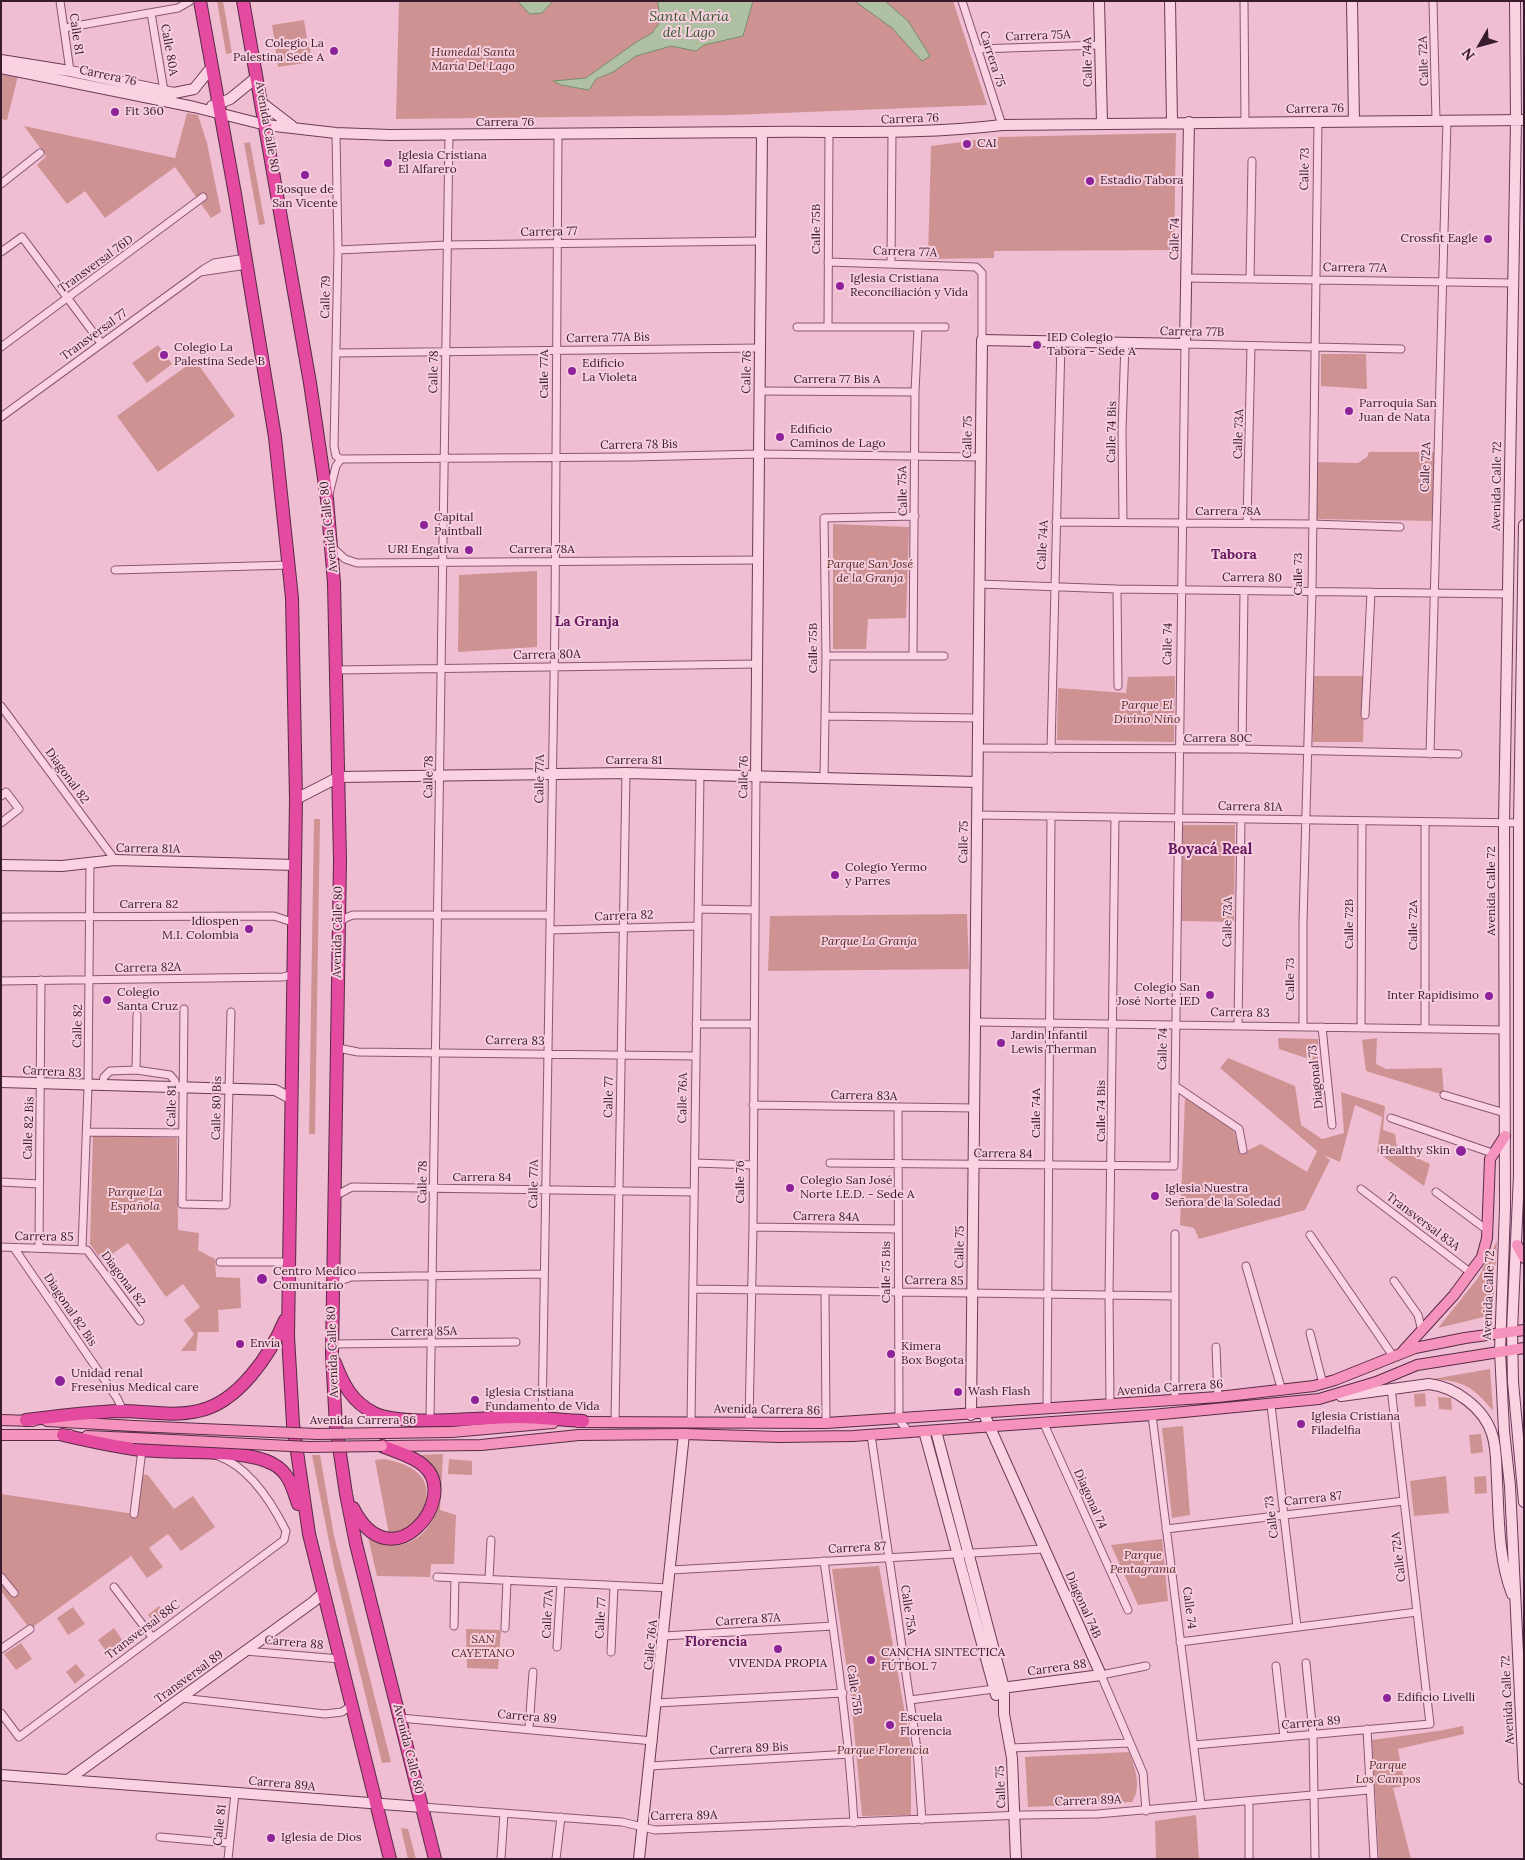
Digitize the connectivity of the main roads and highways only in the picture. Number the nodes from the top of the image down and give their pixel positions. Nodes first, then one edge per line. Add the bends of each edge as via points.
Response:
1 (200, 1) edge
2 (243, 1) edge
3 (1505, 1136) road end
4 (1517, 1245) road end
5 (1524, 1258) edge
6 (288, 1313) junction
7 (1524, 1330) edge
8 (1524, 1348) edge
9 (332, 1349) junction
10 (1397, 1355) junction
11 (1, 1420) edge
12 (26, 1420) junction
13 (542, 1421) junction
14 (583, 1421) joint
15 (1, 1434) edge
16 (63, 1435) junction
17 (382, 1446) junction
18 (346, 1494) junction
19 (309, 1534) junction
20 (390, 1859) edge
21 (435, 1859) edge

1 - 6 highway via 275,437 289,565 296,799
2 - 9 highway, Avenida Calle 80 via 310,383 331,546 339,777
3 - 10 main road via 1492,1153 1484,1252 1432,1321
4 - 5 main road
6 - 12 highway via 267,1356 244,1383 208,1408 190,1413 123,1411
6 - 19 highway via 292,1409
7 - 10 main road, Avenida Carrera 86 via 1432,1344
8 - 17 main road, Avenida Carrera 86 via 1417,1365 1376,1382 1319,1399 1271,1405 870,1435 578,1435 451,1446
9 - 13 highway via 347,1390 374,1413 392,1418
9 - 18 highway, Avenida Calle 80 via 336,1426
10 - 14 main road, Avenida Carrera 86 via 1323,1384 1218,1397 826,1423
11 - 12 main road, Avenida Carrera 86
12 - 13 main road, Avenida Carrera 86, bridge via 317,1434 452,1432
13 - 14 highway
15 - 16 main road, Avenida Carrera 86
16 - 17 main road, Avenida Carrera 86, bridge via 308,1448
16 - 19 highway via 142,1450 263,1460 283,1471 290,1482
17 - 18 highway via 424,1466 433,1486 427,1517 409,1535 395,1539 374,1535 359,1521
18 - 21 highway, Avenida Calle 80
19 - 20 highway

